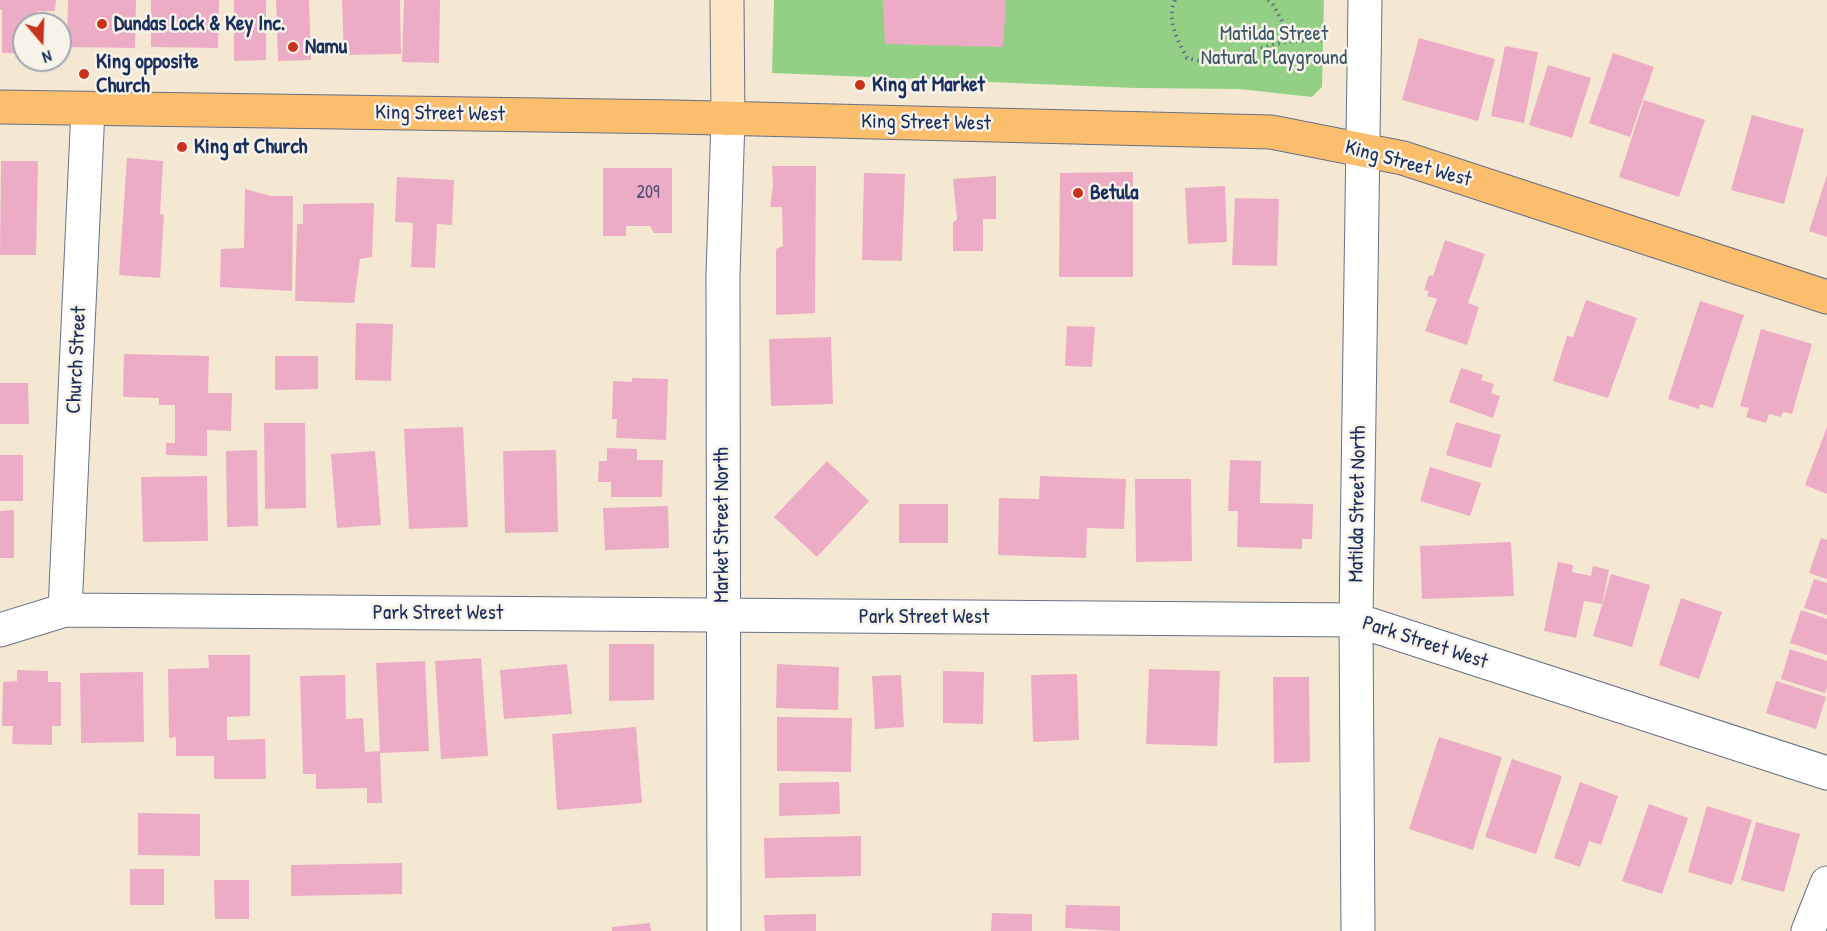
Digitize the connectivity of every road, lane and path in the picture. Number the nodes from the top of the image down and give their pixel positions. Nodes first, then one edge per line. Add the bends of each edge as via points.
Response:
1 (727, 0) edge
2 (1175, 0) edge
3 (1268, 0) edge
4 (1365, 0) edge
5 (0, 108) edge
6 (88, 109) junction
7 (728, 119) junction
8 (1364, 150) junction
9 (1827, 297) edge
10 (65, 610) junction
11 (722, 616) junction
12 (1356, 620) junction
13 (0, 630) edge
14 (1827, 773) edge
15 (1827, 883) edge
16 (724, 931) edge
17 (1358, 931) edge
18 (1808, 931) edge

1 - 7 street
2 - 3 path via 1174,33 1186,58 1208,63 1293,41
4 - 8 street, Matilda Street North
5 - 6 main road, King Street West
6 - 7 main road, King Street West
6 - 10 street, Church Street
7 - 8 main road, King Street West via 1271,132
7 - 11 street, Market Street North via 723,275
8 - 9 main road, King Street West via 1402,158
8 - 12 street, Matilda Street North
10 - 11 street, Park Street West
10 - 13 street, Park Street West
11 - 12 street, Park Street West
11 - 16 street, Market Street North
12 - 14 street, Park Street West
12 - 17 street, Matilda Street North
15 - 18 street

